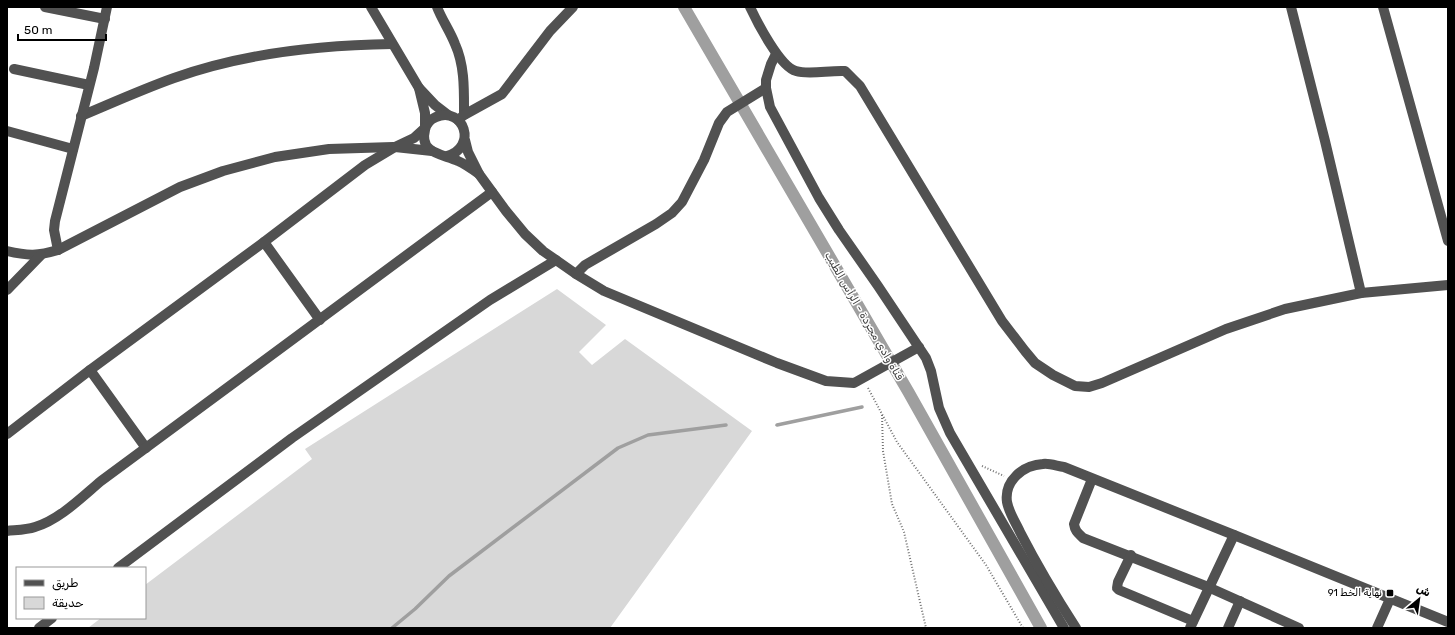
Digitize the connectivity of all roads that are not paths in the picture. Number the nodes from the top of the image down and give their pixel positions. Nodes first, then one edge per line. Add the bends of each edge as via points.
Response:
1 (45, 7) edge
2 (107, 7) edge
3 (371, 7) edge
4 (437, 7) edge
5 (572, 7) edge
6 (750, 7) edge
7 (1291, 7) edge
8 (1383, 7) edge
9 (105, 19) junction
10 (392, 44) junction
11 (776, 54) junction
12 (14, 69) dead end
13 (89, 85) junction
14 (419, 88) junction
15 (766, 88) junction
16 (448, 115) junction
17 (81, 116) junction
18 (461, 117) junction
19 (425, 128) junction
20 (7, 131) edge
21 (465, 140) junction
22 (395, 147) junction
23 (73, 149) junction
24 (432, 151) junction
25 (447, 156) junction
26 (479, 174) junction
27 (492, 192) junction
28 (1448, 241) edge
29 (264, 242) junction
30 (58, 250) junction
31 (7, 251) edge
32 (41, 255) junction
33 (556, 260) junction
34 (576, 274) junction
35 (1448, 285) edge
36 (7, 290) edge
37 (1361, 293) junction
38 (320, 320) junction
39 (914, 349) junction
40 (90, 370) junction
41 (7, 434) edge
42 (146, 448) junction
43 (1092, 479) junction
44 (7, 531) edge
45 (1234, 534) junction
46 (1131, 555) junction
47 (119, 567) edge
48 (1208, 587) junction
49 (1390, 599) junction
50 (1240, 601) junction
51 (51, 619) edge
52 (1448, 622) edge
53 (1191, 624) edge
54 (39, 628) edge
55 (1064, 628) edge
56 (1076, 628) edge
57 (1228, 628) edge
58 (1299, 628) edge
59 (1377, 628) edge

1 - 9 street
2 - 9 street
3 - 10 street
4 - 18 street via 460,57 463,72
5 - 18 street via 550,31 502,94
6 - 11 street
7 - 37 street
8 - 28 street
9 - 13 street
10 - 14 street
10 - 17 street via 348,44 260,55 175,78
11 - 15 street via 768,71
11 - 37 street via 795,71 845,71 860,86 1002,321 1035,363 1075,386 1089,387 1102,383 1226,329 1278,312
12 - 13 street
13 - 17 street
14 - 16 street
14 - 19 street
15 - 34 street via 727,112 719,122 690,188 672,213
15 - 39 street via 770,107 819,198 878,286
16 - 18 street
16 - 19 street via 434,117
17 - 23 street
18 - 21 street
19 - 22 street via 414,138
19 - 24 street via 425,142
20 - 23 street
21 - 25 street via 458,151
21 - 26 street
22 - 24 street
22 - 29 street via 365,165
22 - 30 street via 329,149 275,157 223,171 180,187
23 - 30 street via 55,220
24 - 25 street
25 - 26 street
26 - 27 street
27 - 33 street via 525,234
27 - 38 street
29 - 38 street
29 - 40 street
30 - 32 street
31 - 32 street via 22,255
32 - 36 street
33 - 34 street
33 - 47 street via 490,300 292,438
34 - 39 street via 604,290 826,381 854,383
35 - 37 street
38 - 42 street
39 - 55 street via 926,358 944,421
40 - 41 street
40 - 42 street
42 - 44 street via 46,523 33,528
43 - 45 street
43 - 46 street via 1076,520 1077,533 1083,538
43 - 56 street via 1064,467 1044,463 1022,470 1012,480 1007,495 1010,511 1027,546
45 - 48 street
45 - 49 street
46 - 48 street
46 - 53 street via 1118,582 1118,590
48 - 50 street
48 - 53 street
49 - 52 street
49 - 59 street
50 - 57 street
50 - 58 street
51 - 54 street

